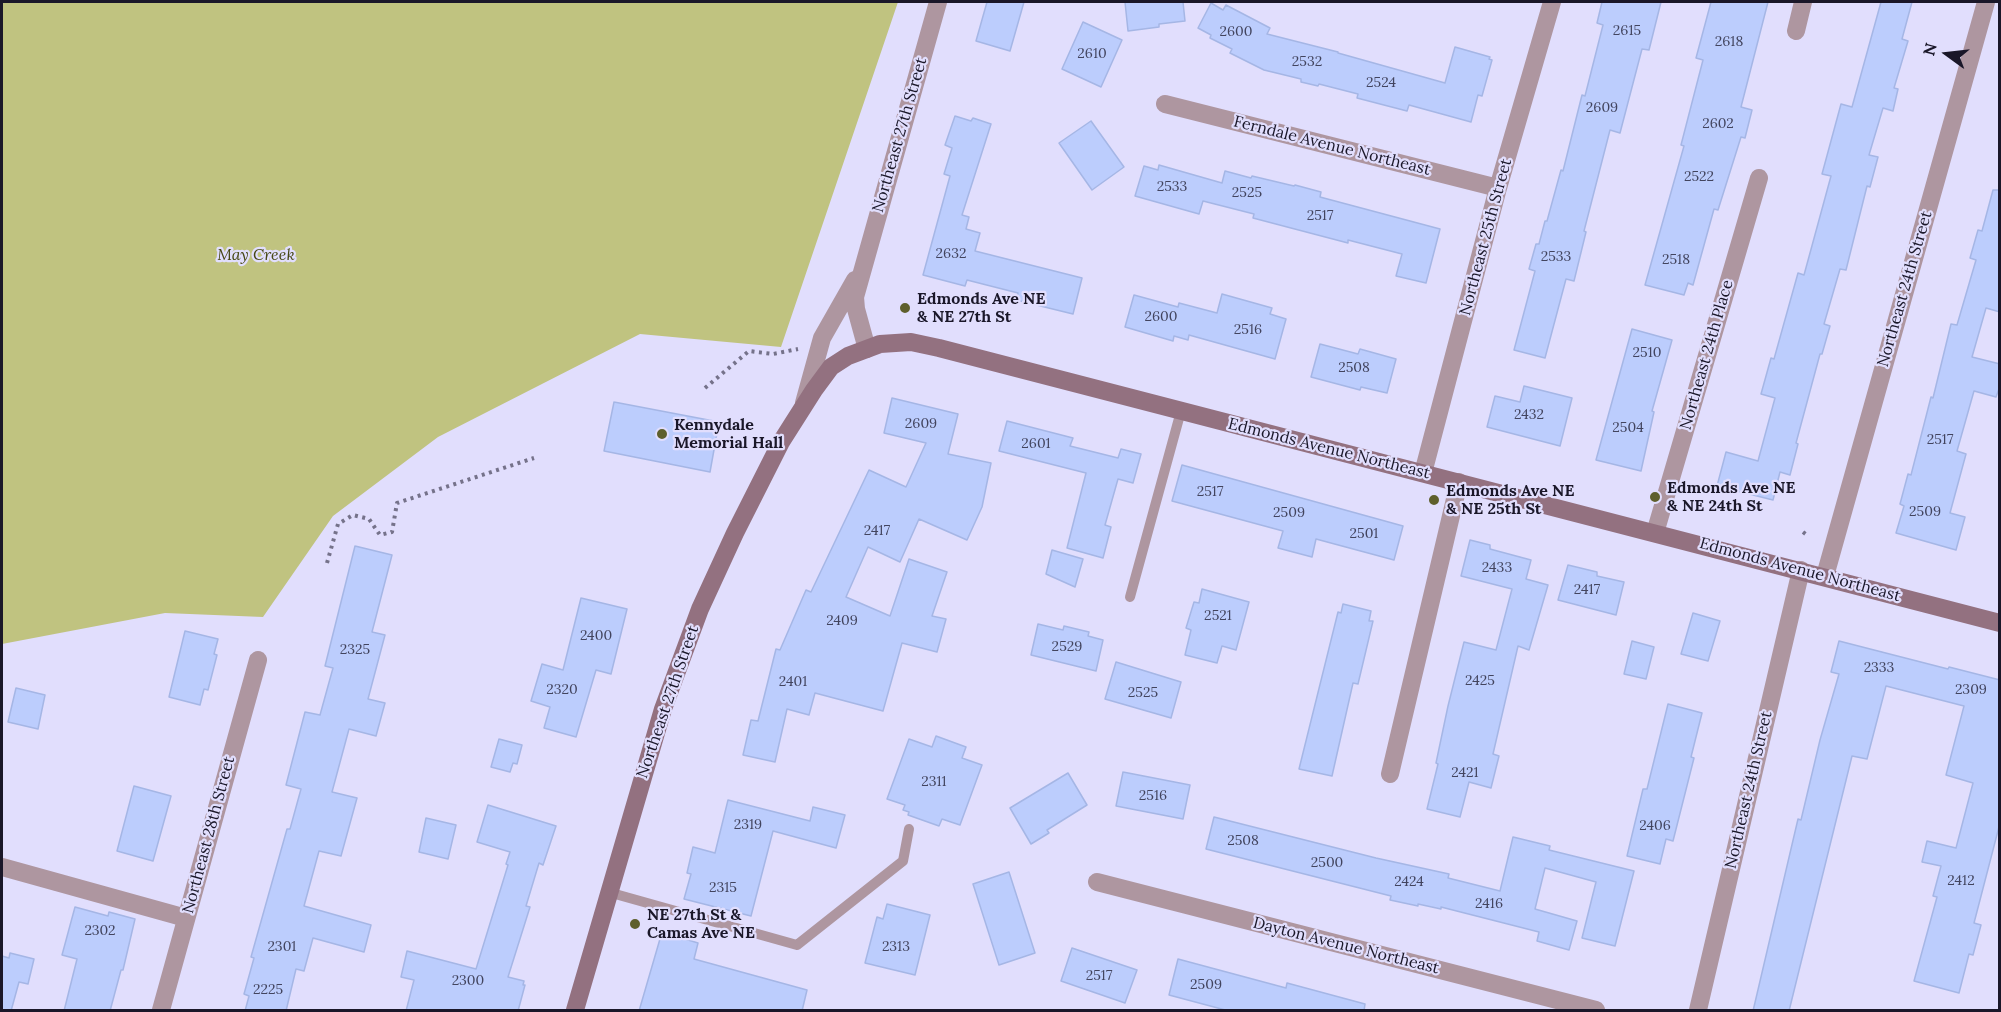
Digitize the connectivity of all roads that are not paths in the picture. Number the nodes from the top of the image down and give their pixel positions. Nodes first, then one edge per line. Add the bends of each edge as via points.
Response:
1 (938, 2) edge
2 (1552, 2) edge
3 (1803, 2) edge
4 (1986, 2) edge
5 (1796, 31) dead end
6 (1165, 104) dead end
7 (1759, 178) dead end
8 (1498, 188) junction
9 (862, 268) junction
10 (867, 349) junction
11 (802, 409) junction
12 (1182, 411) junction
13 (1423, 473) junction
14 (1459, 482) junction
15 (1655, 533) junction
16 (1801, 570) junction
17 (1825, 576) junction
18 (1130, 597) dead end
19 (2000, 623) edge
20 (258, 660) dead end
21 (1390, 774) dead end
22 (909, 830) dead end
23 (2, 867) edge
24 (1097, 882) dead end
25 (608, 892) junction
26 (186, 918) junction
27 (161, 1011) edge
28 (575, 1011) edge
29 (1596, 1011) edge
30 (1698, 1011) edge

1 - 9 street, Northeast 27th Street
2 - 8 street, Northeast 25th Street
3 - 5 street
4 - 17 street, Northeast 24th Street
6 - 8 street, Ferndale Avenue Northeast
7 - 15 street, Northeast 24th Place
8 - 13 street, Northeast 25th Street
9 - 10 street, Northeast 27th Street via 855,297
9 - 11 street, Northeast 27th Street via 822,338
10 - 11 street, Northeast 27th Street via 831,368
10 - 12 street, Edmonds Avenue Northeast via 911,342
11 - 25 street, Northeast 27th Street via 781,442 700,609 663,710
12 - 13 street, Edmonds Avenue Northeast
12 - 18 lane
13 - 14 street, Edmonds Avenue Northeast
14 - 15 street, Edmonds Avenue Northeast
14 - 21 street
15 - 16 street, Edmonds Avenue Northeast
16 - 17 street, Edmonds Avenue Northeast
16 - 30 street, Northeast 24th Street
17 - 19 street, Edmonds Avenue Northeast
20 - 26 street, Northeast 28th Street
22 - 25 lane via 903,861 797,945
23 - 26 street
24 - 29 street, Dayton Avenue Northeast
25 - 28 street, Northeast 27th Street
26 - 27 street, Northeast 28th Street

